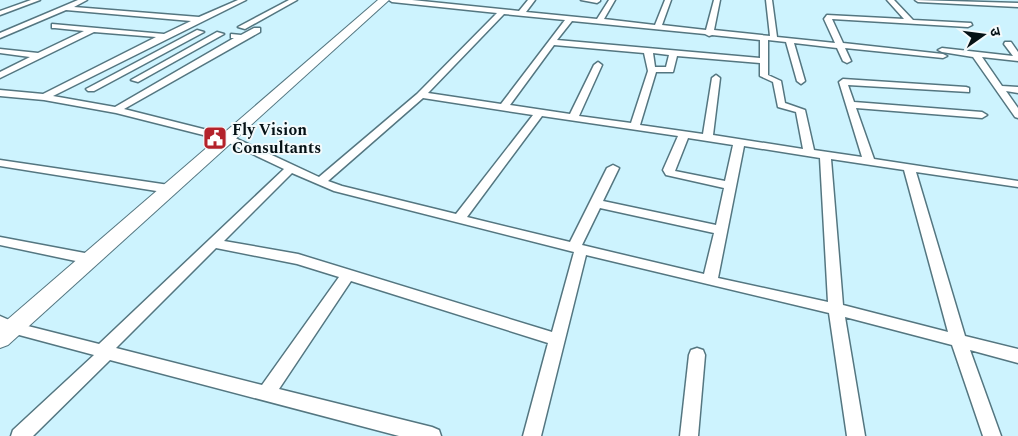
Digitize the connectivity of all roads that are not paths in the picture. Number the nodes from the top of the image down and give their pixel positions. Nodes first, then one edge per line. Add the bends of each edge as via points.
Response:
1 (37, 0) edge
2 (84, 0) edge
3 (243, 0) edge
4 (294, 0) edge
5 (384, 0) edge
6 (392, 0) edge
7 (475, 0) edge
8 (532, 0) edge
9 (584, 0) edge
10 (612, 0) edge
11 (668, 0) edge
12 (717, 0) edge
13 (769, 0) edge
14 (890, 0) edge
15 (918, 0) edge
16 (597, 1) dead end
17 (1018, 5) edge
18 (65, 8) junction
19 (468, 8) junction
20 (502, 12) junction
21 (0, 13) edge
22 (520, 14) junction
23 (569, 19) junction
24 (200, 20) junction
25 (599, 22) junction
26 (911, 22) junction
27 (968, 25) dead end
28 (55, 26) dead end
29 (242, 27) dead end
30 (657, 28) junction
31 (93, 29) junction
32 (179, 29) junction
33 (257, 30) dead end
34 (200, 32) junction
35 (220, 34) junction
36 (709, 34) junction
37 (0, 36) edge
38 (165, 36) junction
39 (242, 37) junction
40 (764, 39) junction
41 (774, 40) junction
42 (789, 41) junction
43 (552, 42) junction
44 (1008, 44) dead end
45 (841, 47) junction
46 (0, 51) edge
47 (648, 51) junction
48 (673, 53) junction
49 (975, 54) junction
50 (40, 56) junction
51 (1018, 58) edge
52 (764, 61) junction
53 (847, 61) dead end
54 (598, 65) dead end
55 (651, 69) junction
56 (0, 76) edge
57 (716, 78) dead end
58 (135, 80) dead end
59 (800, 81) dead end
60 (1000, 88) junction
61 (91, 89) dead end
62 (966, 90) dead end
63 (1018, 90) edge
64 (6, 93) edge
65 (421, 95) junction
66 (44, 98) junction
67 (0, 99) edge
68 (850, 105) junction
69 (504, 107) junction
70 (116, 110) junction
71 (540, 112) junction
72 (982, 115) dead end
73 (1018, 115) edge
74 (574, 117) junction
75 (635, 126) junction
76 (684, 134) junction
77 (227, 138) junction
78 (708, 138) junction
79 (739, 143) junction
80 (808, 154) junction
81 (825, 156) junction
82 (869, 162) junction
83 (0, 164) edge
84 (291, 168) junction
85 (613, 168) dead end
86 (909, 168) junction
87 (320, 182) junction
88 (1018, 184) edge
89 (730, 186) junction
90 (169, 189) junction
91 (596, 203) junction
92 (458, 220) junction
93 (721, 230) junction
94 (0, 241) edge
95 (213, 243) junction
96 (578, 248) junction
97 (90, 259) junction
98 (348, 275) junction
99 (710, 281) junction
100 (836, 310) junction
101 (7, 325) edge
102 (0, 340) edge
103 (558, 340) junction
104 (960, 342) junction
105 (105, 351) junction
106 (697, 355) dead end
107 (1018, 356) edge
108 (266, 393) junction
109 (20, 436) edge
110 (432, 436) edge
111 (532, 436) edge
112 (690, 436) edge
113 (856, 436) edge
114 (992, 436) edge

1 - 21 street
2 - 18 street
3 - 24 street
4 - 29 street
5 - 77 main road
6 - 19 street
7 - 19 street
8 - 22 street
9 - 16 street
10 - 25 street
11 - 30 street
12 - 36 street
13 - 41 street
14 - 26 street
15 - 17 street
18 - 24 street
18 - 37 street
19 - 20 street
20 - 22 street
20 - 65 street
22 - 23 street
23 - 25 street
23 - 43 street
24 - 32 street
25 - 30 street
26 - 27 street
26 - 45 street via 830,17 828,19
28 - 31 street
30 - 36 street
31 - 38 street
31 - 50 street
32 - 34 street
32 - 38 street
33 - 39 street
34 - 35 street
34 - 61 street
35 - 39 street
35 - 58 street
36 - 40 street
38 - 66 street
39 - 70 street
40 - 41 street
40 - 52 street
41 - 42 street
42 - 45 street
42 - 59 street
43 - 47 street
43 - 69 street
44 - 51 street
45 - 49 street
45 - 53 street
46 - 50 street
47 - 48 street
47 - 55 street
48 - 52 street
48 - 55 street via 670,70
49 - 51 street
49 - 60 street
50 - 56 street
52 - 80 street via 764,76 777,81 780,105 801,111
54 - 74 street
55 - 75 street
57 - 78 street
60 - 63 street
60 - 73 street
62 - 68 street via 844,82
64 - 66 street
64 - 67 street
65 - 69 street
65 - 87 street
66 - 70 street
68 - 72 street
68 - 82 street
69 - 71 street
70 - 77 street
71 - 74 street
71 - 92 street
74 - 75 street
75 - 76 street
76 - 78 street
76 - 89 street via 670,173
77 - 84 street
77 - 90 main road
78 - 79 street
79 - 80 street
79 - 89 street
80 - 81 street
81 - 82 street
81 - 100 street
82 - 86 street
83 - 90 street
84 - 87 street
84 - 95 street
85 - 91 street
86 - 88 street
86 - 104 street
87 - 92 street
89 - 93 street
90 - 97 main road
91 - 93 street
91 - 96 street
92 - 96 street
93 - 99 street
94 - 97 street
95 - 98 street via 298,260
95 - 105 street
96 - 99 street
96 - 103 street
97 - 101 main road
98 - 103 street
98 - 108 street
99 - 100 street
100 - 104 street
100 - 113 street
101 - 102 main road
101 - 105 street
103 - 111 street
104 - 107 street
104 - 114 street
105 - 108 street
105 - 109 street
106 - 112 street
108 - 110 street

